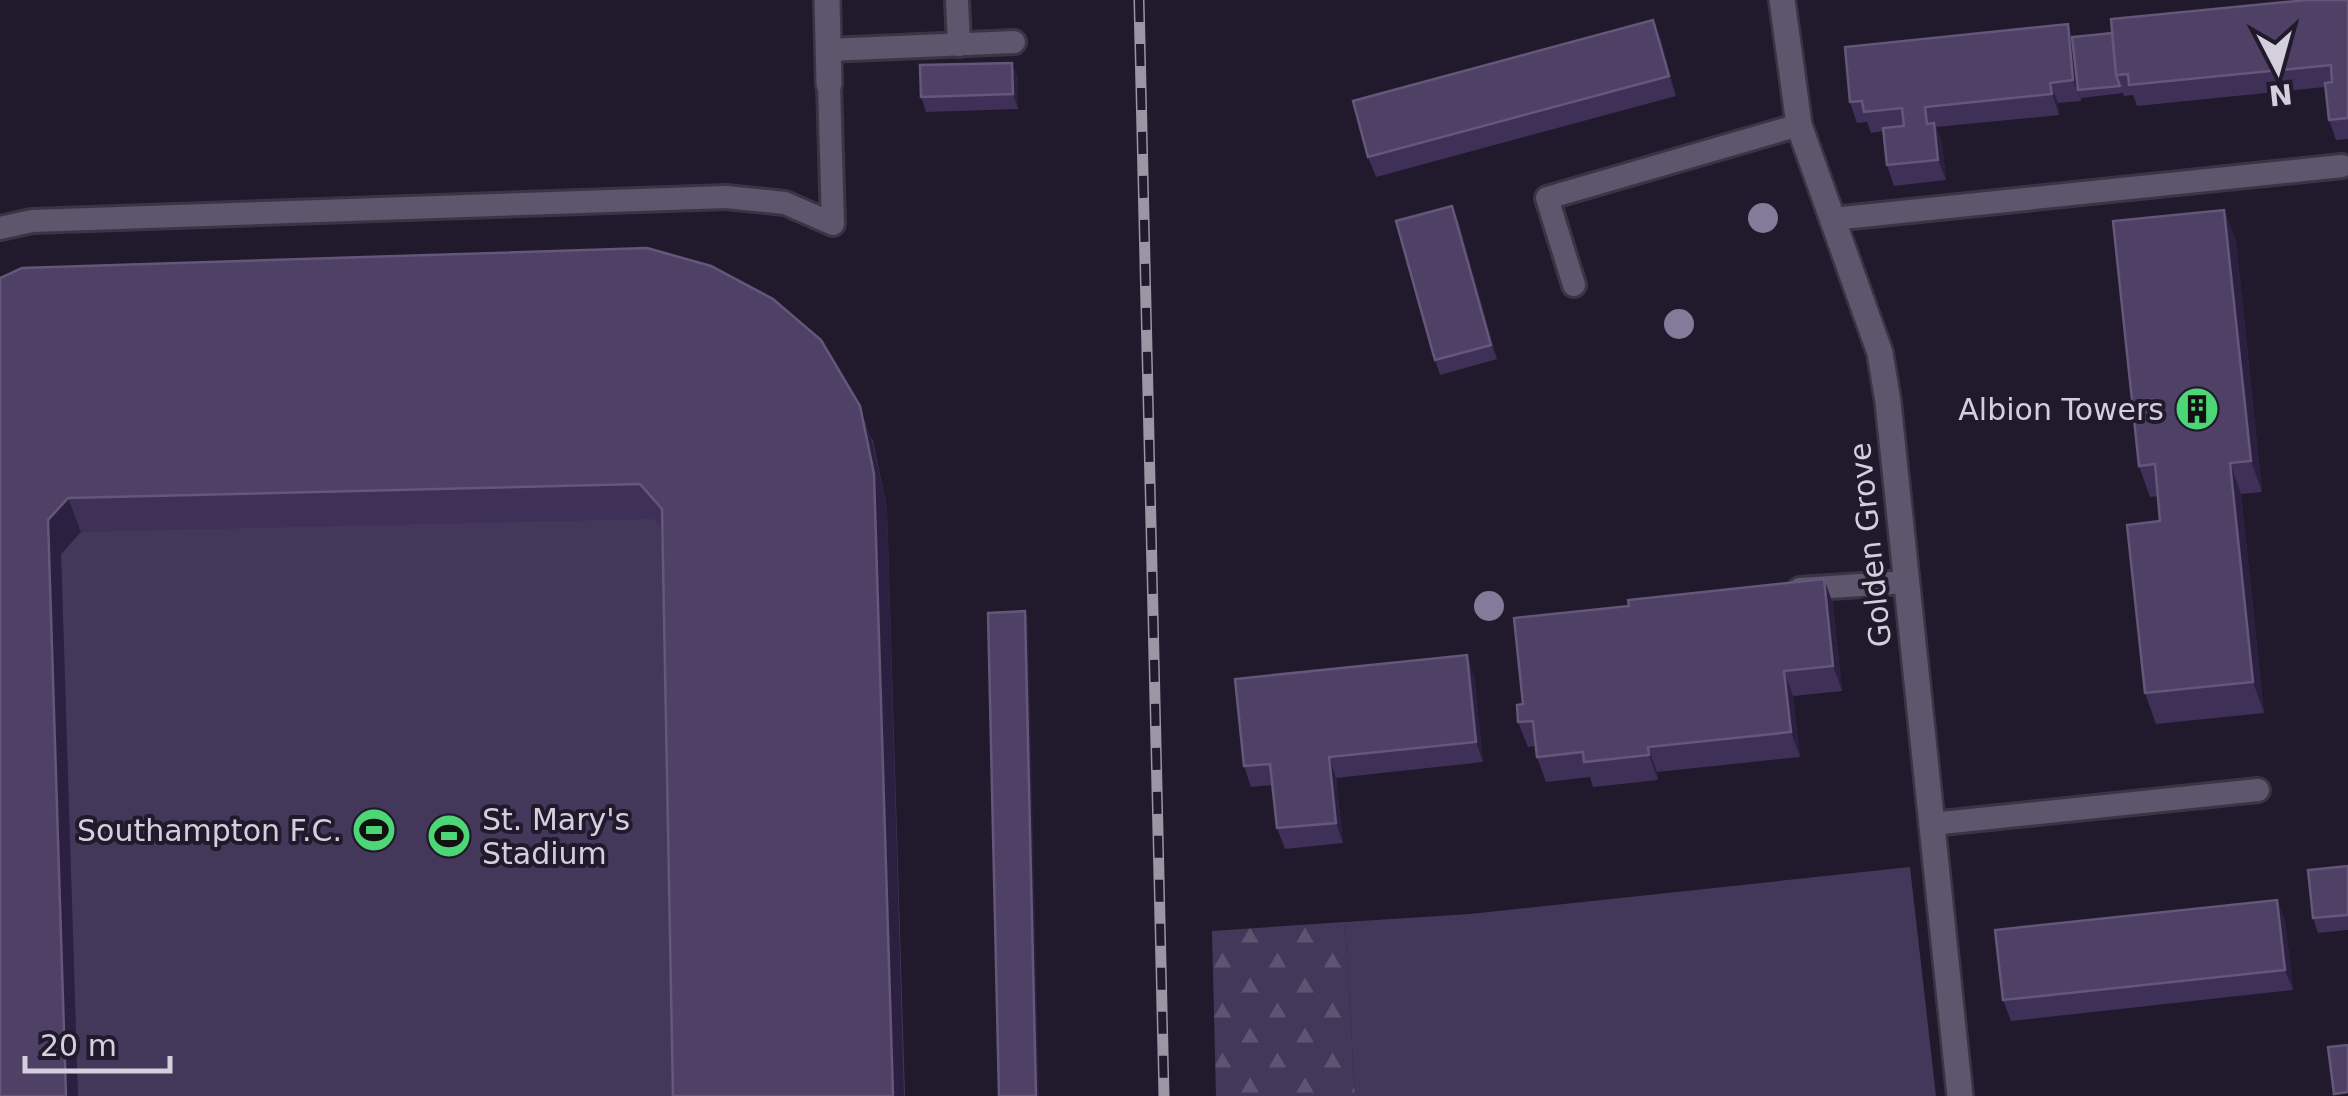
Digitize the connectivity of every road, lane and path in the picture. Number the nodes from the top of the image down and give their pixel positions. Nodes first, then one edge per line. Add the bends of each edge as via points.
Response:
1 (827, 0) edge
2 (957, 0) edge
3 (1782, 0) edge
4 (1014, 42) dead end
5 (959, 45) junction
6 (828, 50) junction
7 (829, 84) joint
8 (1799, 125) junction
9 (2342, 166) dead end
10 (1832, 219) junction
11 (0, 228) edge
12 (1574, 285) dead end
13 (1906, 582) junction
14 (1772, 591) edge
15 (2258, 790) dead end
16 (1932, 824) junction
17 (1960, 1096) edge

1 - 6 street
2 - 5 lane
3 - 8 street, Golden Grove
4 - 5 lane
5 - 6 lane
6 - 7 street
7 - 11 lane via 833,224 785,203 717,197
8 - 10 street, Golden Grove
8 - 12 lane via 1547,198
9 - 10 lane
10 - 13 street, Golden Grove via 1880,353
13 - 14 lane
13 - 16 street, Golden Grove
15 - 16 lane
16 - 17 street, Golden Grove

